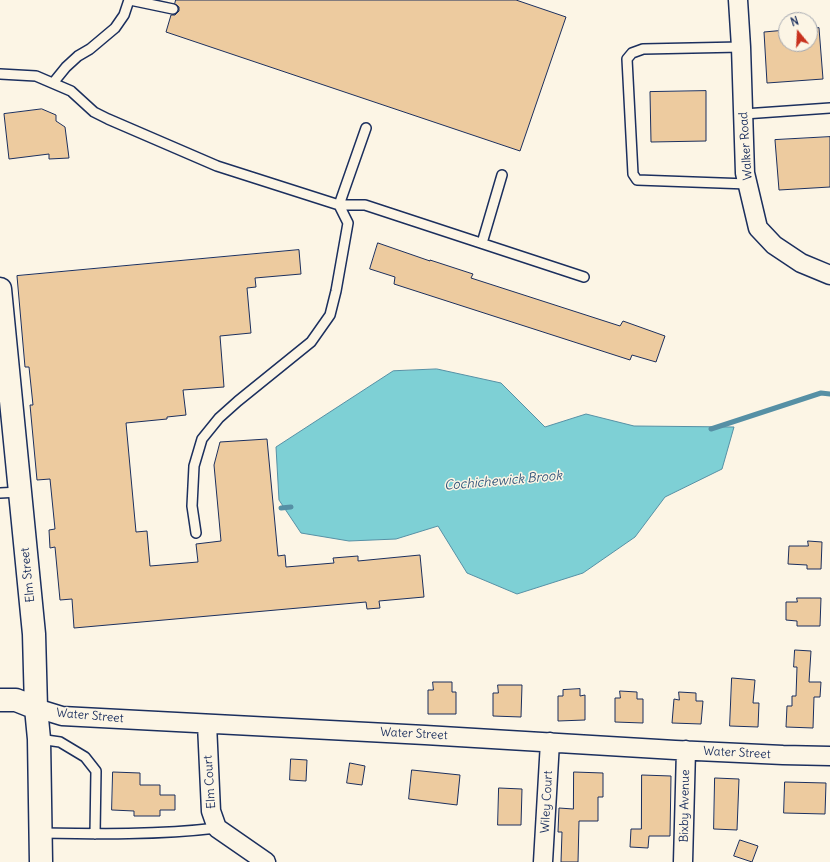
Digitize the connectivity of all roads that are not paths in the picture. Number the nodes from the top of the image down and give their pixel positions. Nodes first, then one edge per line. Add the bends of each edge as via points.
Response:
1 (129, 0) edge
2 (738, 0) edge
3 (173, 9) dead end
4 (741, 47) junction
5 (0, 74) edge
6 (53, 83) junction
7 (830, 108) edge
8 (744, 114) junction
9 (366, 128) dead end
10 (502, 175) dead end
11 (748, 184) junction
12 (339, 205) junction
13 (482, 243) junction
14 (830, 275) edge
15 (584, 277) dead end
16 (0, 289) edge
17 (4, 366) edge
18 (10, 492) edge
19 (196, 533) dead end
20 (0, 700) edge
21 (36, 708) junction
22 (207, 724) junction
23 (39, 739) junction
24 (550, 742) junction
25 (686, 750) junction
26 (830, 756) edge
27 (217, 828) junction
28 (40, 833) junction
29 (95, 834) junction
30 (41, 862) edge
31 (266, 862) edge
32 (544, 862) edge
33 (683, 862) edge

1 - 3 lane
1 - 6 lane via 124,15 115,28 78,56
2 - 4 street, Walker Road
4 - 8 street, Walker Road
4 - 11 lane via 643,49 632,53 627,59 634,174 637,180
5 - 6 lane via 36,76
6 - 12 lane via 71,91 94,112 217,166
7 - 8 lane
8 - 11 street, Walker Road
9 - 12 lane
10 - 13 lane
11 - 14 street, Walker Road via 758,228 780,249 802,263
12 - 13 lane via 365,205
12 - 19 lane via 348,223 330,315 311,342 238,401 219,418 202,439 194,466 192,506
13 - 15 lane
16 - 17 street, Elm Street
17 - 18 street, Elm Street
18 - 21 street, Elm Street via 34,634
20 - 21 street, Water Street via 16,700
21 - 22 street, Water Street via 62,716
21 - 23 street, Elm Street
22 - 24 street, Water Street
22 - 27 street, Elm Court via 211,811
23 - 28 street, Elm Street
23 - 29 lane via 60,742 85,757 96,771
24 - 25 street, Water Street
24 - 32 street, Wiley Court
25 - 26 street, Water Street
25 - 33 street, Bixby Avenue
27 - 29 lane
27 - 31 street
28 - 29 lane
28 - 30 street, Elm Street

